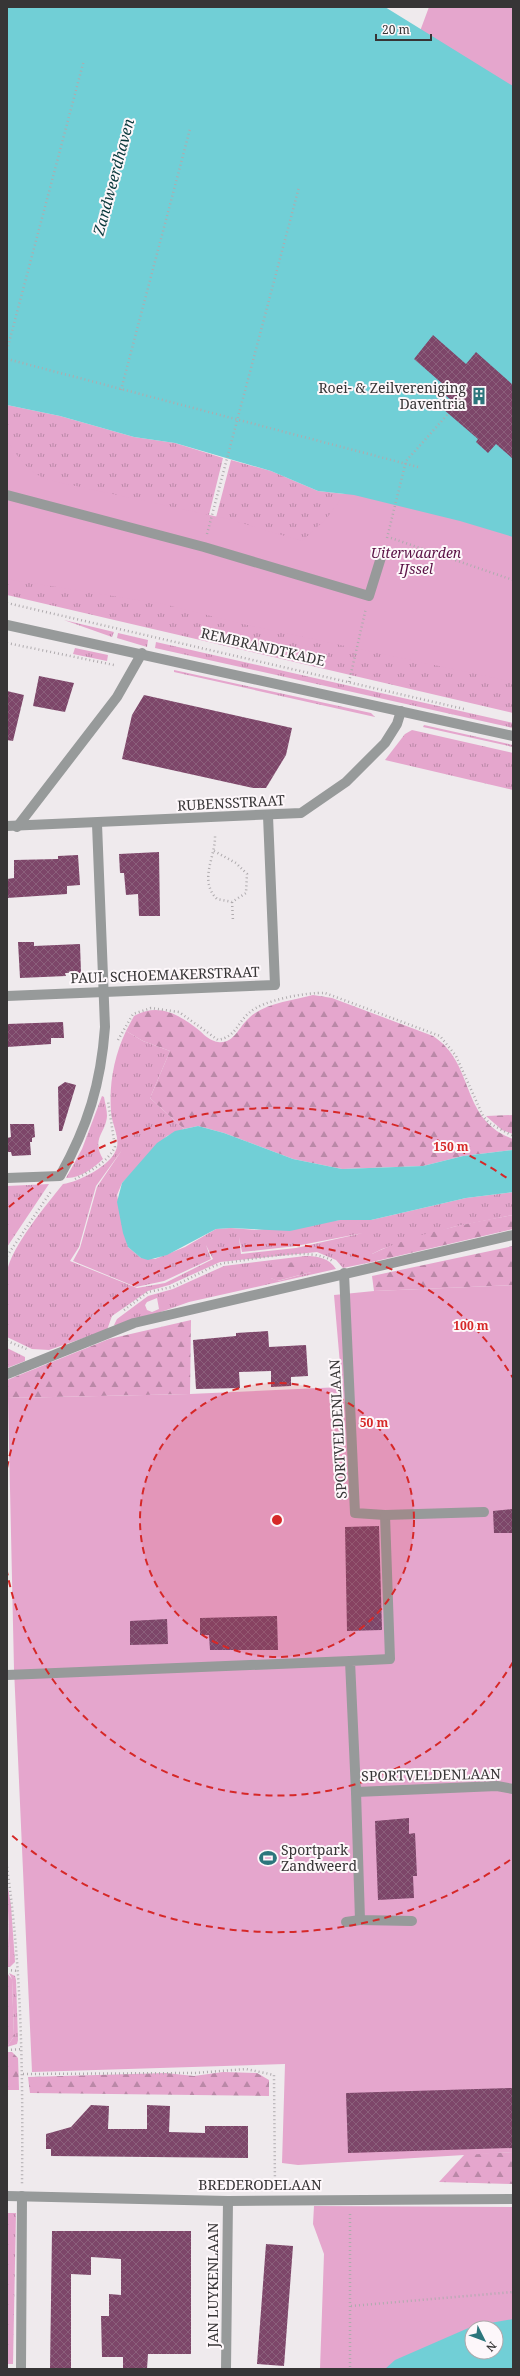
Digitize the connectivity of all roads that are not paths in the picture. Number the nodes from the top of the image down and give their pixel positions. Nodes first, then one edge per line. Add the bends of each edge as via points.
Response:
1 (7, 495) edge
2 (383, 551) dead end
3 (7, 625) edge
4 (142, 653) junction
5 (401, 711) junction
6 (513, 736) edge
7 (268, 816) junction
8 (97, 824) junction
9 (12, 827) edge
10 (104, 992) junction
11 (7, 996) edge
12 (7, 1178) edge
13 (513, 1235) edge
14 (344, 1274) junction
15 (7, 1374) edge
16 (484, 1512) dead end
17 (385, 1515) junction
18 (350, 1661) junction
19 (7, 1675) edge
20 (513, 1790) edge
21 (356, 1792) junction
22 (360, 1920) junction
23 (412, 1921) dead end
24 (346, 1922) dead end
25 (7, 2196) edge
26 (22, 2196) junction
27 (513, 2199) edge
28 (228, 2201) junction
29 (21, 2369) edge
30 (226, 2369) edge

1 - 2 street via 204,547 369,596
3 - 4 street
4 - 5 street
4 - 9 street, RUBENSSTRAAT via 117,697
5 - 6 street
5 - 7 street, RUBENSSTRAAT via 397,724 385,743 346,782 301,813
7 - 8 street, RUBENSSTRAAT
7 - 10 street, PAUL SCHOEMAKERSTRAAT via 275,985
8 - 9 street, RUBENSSTRAAT
8 - 10 street
10 - 11 street, PAUL SCHOEMAKERSTRAAT
10 - 12 street via 103,1059 96,1092 85,1126 60,1176
13 - 14 street
14 - 15 street via 134,1323
14 - 17 street, SPORTVELDENLAAN via 355,1513
16 - 17 street
17 - 18 street via 390,1659
18 - 19 street
18 - 21 street, SPORTVELDENLAAN
20 - 21 street, SPORTVELDENLAAN via 497,1786
21 - 22 street
22 - 23 street
22 - 24 street
25 - 26 street, BREDERODELAAN
26 - 28 street, BREDERODELAAN
26 - 29 street
27 - 28 street, BREDERODELAAN
28 - 30 street, JAN LUYKENLAAN

